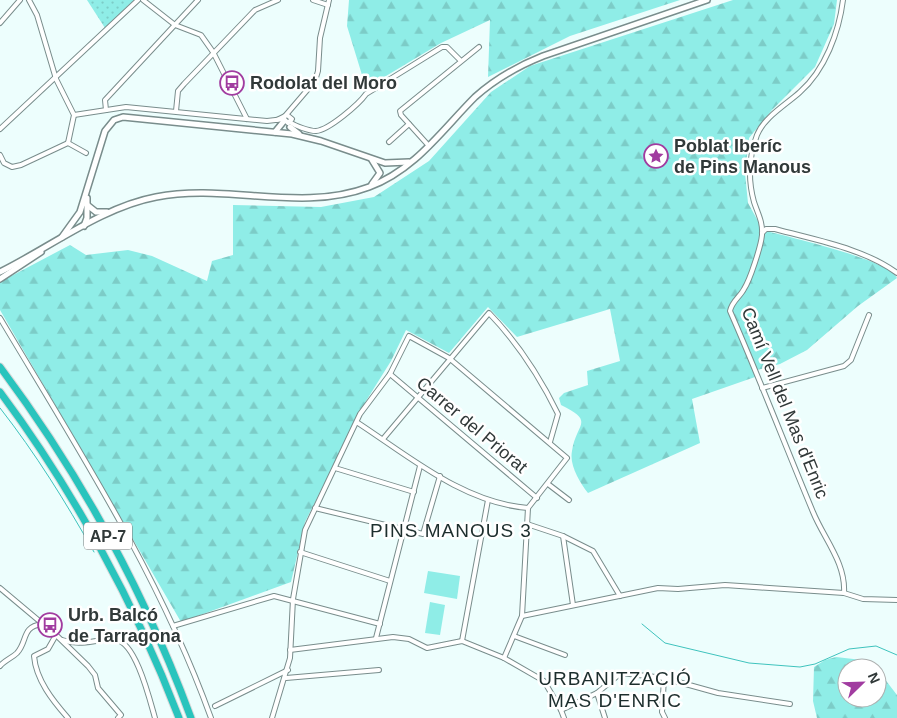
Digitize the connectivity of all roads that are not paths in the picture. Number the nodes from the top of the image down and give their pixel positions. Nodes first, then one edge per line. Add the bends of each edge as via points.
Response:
1 (20, 0) edge
2 (29, 0) edge
3 (138, 0) edge
4 (143, 0) edge
5 (198, 0) edge
6 (278, 0) edge
7 (313, 0) edge
8 (707, 0) edge
9 (843, 0) edge
10 (329, 2) edge
11 (0, 23) edge
12 (175, 25) junction
13 (479, 47) dead end
14 (214, 52) junction
15 (460, 60) junction
16 (56, 79) junction
17 (106, 110) junction
18 (176, 112) junction
19 (74, 115) junction
20 (247, 119) junction
21 (287, 120) junction
22 (409, 124) junction
23 (0, 129) edge
24 (274, 132) junction
25 (285, 133) junction
26 (301, 136) junction
27 (389, 142) dead end
28 (68, 143) junction
29 (429, 146) junction
30 (86, 153) dead end
31 (0, 155) edge
32 (372, 160) junction
33 (412, 162) junction
34 (386, 163) junction
35 (379, 171) junction
36 (392, 175) junction
37 (370, 186) junction
38 (87, 192) junction
39 (86, 204) junction
40 (112, 211) junction
41 (83, 228) junction
42 (762, 234) junction
43 (58, 241) junction
44 (45, 249) junction
45 (0, 272) edge
46 (897, 274) edge
47 (0, 278) edge
48 (870, 315) dead end
49 (0, 318) edge
50 (450, 358) junction
51 (0, 367) edge
52 (390, 374) junction
53 (762, 388) junction
54 (0, 392) edge
55 (418, 398) junction
56 (358, 423) junction
57 (382, 439) junction
58 (550, 442) junction
59 (420, 466) junction
60 (335, 468) junction
61 (440, 476) junction
62 (548, 484) junction
63 (414, 492) junction
64 (537, 498) junction
65 (488, 500) junction
66 (569, 500) dead end
67 (315, 508) junction
68 (528, 508) junction
69 (528, 524) junction
70 (404, 530) junction
71 (563, 536) junction
72 (300, 552) junction
73 (390, 582) junction
74 (0, 588) edge
75 (844, 593) junction
76 (620, 596) junction
77 (293, 599) junction
78 (897, 600) edge
79 (573, 605) junction
80 (522, 616) junction
81 (42, 624) junction
82 (380, 624) junction
83 (173, 626) junction
84 (56, 635) junction
85 (514, 636) junction
86 (376, 638) junction
87 (59, 639) junction
88 (462, 641) junction
89 (290, 650) junction
90 (565, 654) dead end
91 (504, 658) junction
92 (0, 666) edge
93 (288, 670) junction
94 (379, 670) dead end
95 (286, 678) junction
96 (664, 678) junction
97 (597, 693) junction
98 (790, 704) dead end
99 (214, 706) dead end
100 (561, 710) junction
101 (68, 718) edge
102 (118, 718) edge
103 (155, 718) edge
104 (179, 718) edge
105 (191, 718) edge
106 (211, 718) edge
107 (272, 718) edge
108 (564, 718) edge
109 (605, 718) edge
110 (665, 718) edge

1 - 11 street
2 - 16 street via 37,15
3 - 16 street
4 - 12 street
5 - 12 street
6 - 14 street via 255,10
7 - 10 street
8 - 29 main road via 518,67 476,97
9 - 42 street, Camí Vell del Mas d'Enric via 839,22 818,70 803,90 775,112 758,132 750,180 754,203 762,218
10 - 21 street via 320,38 318,71
12 - 14 street via 201,35
12 - 17 street via 105,100
13 - 15 street
14 - 18 street via 178,91
14 - 20 street
15 - 21 street via 447,47 442,47 366,94 359,104 323,128 314,131
15 - 22 street via 400,110
16 - 19 street
16 - 23 street
17 - 18 street via 126,107
17 - 19 street
18 - 20 street
19 - 28 street
20 - 21 street
21 - 24 main road
21 - 25 main road
21 - 26 main road
22 - 27 street
22 - 29 street
24 - 25 main road
24 - 38 main road via 142,118 119,119 110,123 105,131
25 - 26 main road
26 - 32 main road
28 - 30 street
28 - 31 street via 12,167 4,163
29 - 33 main road
32 - 34 main road
32 - 35 main road
33 - 34 main road
33 - 36 main road
34 - 35 main road
34 - 36 main road via 392,169
35 - 36 main road
35 - 37 main road
36 - 37 main road
37 - 40 main road via 345,194 310,199 170,195
38 - 39 main road
38 - 43 main road via 76,221
39 - 40 main road via 96,212
39 - 41 main road
40 - 41 main road
41 - 43 main road
42 - 46 street via 766,229 775,229 835,245
42 - 53 street, Camí Vell del Mas d'Enric via 746,288 730,311
43 - 44 main road
44 - 45 main road
44 - 47 main road
48 - 53 street via 851,360 844,366
49 - 83 street via 66,427
50 - 52 street via 409,336
50 - 55 street
50 - 58 street
50 - 58 street via 489,313 513,338 558,414
51 - 105 highway, AP-7 via 76,479 127,570
52 - 55 street, Carrer del Priorat
52 - 56 street via 372,396
53 - 75 street, Camí Vell del Mas d'Enric via 815,515 841,566 845,579
54 - 104 highway, AP-7 via 63,485 114,576 136,618
55 - 57 street
55 - 64 street, Carrer del Priorat
56 - 57 street
56 - 60 street
57 - 59 street
58 - 62 street via 567,458
59 - 61 street
59 - 63 street
60 - 63 street
60 - 67 street
61 - 65 street
61 - 70 street via 423,534
62 - 64 street
62 - 66 street
63 - 70 street
64 - 68 street
65 - 68 street via 504,506
65 - 88 street
67 - 70 street
67 - 72 street
68 - 69 street
69 - 71 street
69 - 80 street
70 - 73 street
71 - 76 street via 593,551
71 - 79 street
72 - 73 street
72 - 77 street
73 - 82 street
74 - 81 street
75 - 76 street via 725,585 658,588
75 - 78 street via 863,600
76 - 79 street
77 - 82 street
77 - 83 street via 274,596
77 - 89 street
79 - 80 street
80 - 85 street
81 - 84 street
81 - 92 street via 34,625 26,632 17,653
82 - 86 street
83 - 106 street
84 - 87 street
84 - 101 street via 48,649 34,656 34,664 50,697
85 - 90 street
85 - 91 street
86 - 88 street via 409,639 427,648
86 - 89 street
87 - 102 street via 91,670 98,688 121,715
87 - 103 street via 74,644 116,640 125,643 137,663
88 - 91 street
89 - 93 street
91 - 100 street via 544,681
93 - 95 street
93 - 99 street
94 - 95 street
95 - 107 street
96 - 97 street via 621,674
96 - 98 street via 718,693
96 - 110 street via 662,712
97 - 100 street
97 - 109 street
100 - 108 street

